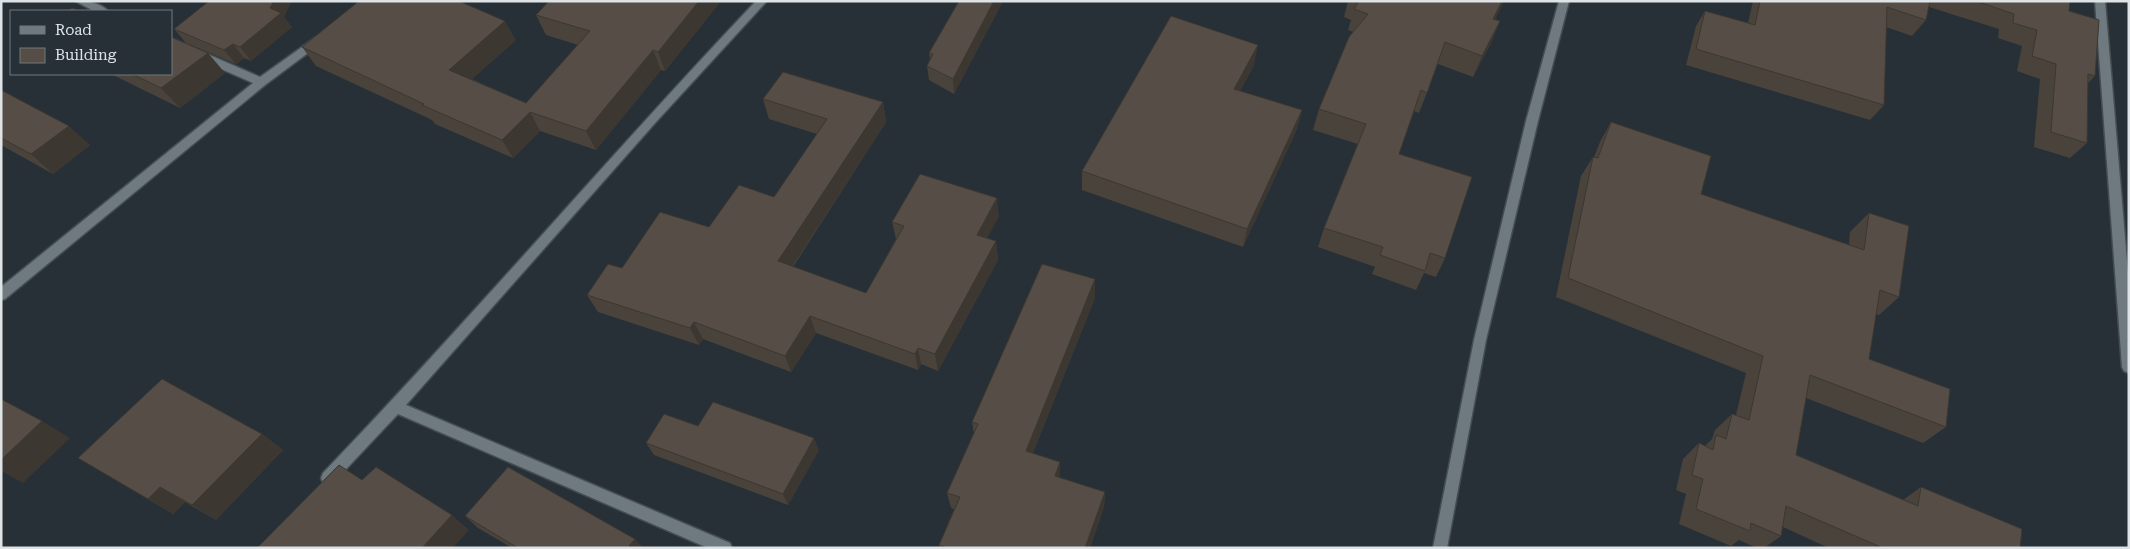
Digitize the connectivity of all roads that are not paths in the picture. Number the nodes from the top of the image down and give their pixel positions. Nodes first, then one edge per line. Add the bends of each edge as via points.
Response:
1 (80, 1) edge
2 (762, 1) edge
3 (1564, 1) edge
4 (2100, 1) edge
5 (101, 10) edge
6 (327, 33) edge
7 (172, 42) edge
8 (261, 82) junction
9 (1, 295) edge
10 (2129, 367) edge
11 (397, 408) junction
12 (322, 485) edge
13 (726, 548) edge
14 (1440, 548) edge

1 - 5 street
2 - 11 street via 693,73
3 - 14 street via 1480,340
4 - 10 street
6 - 8 street
7 - 8 street
8 - 9 street
11 - 12 street
11 - 13 street

